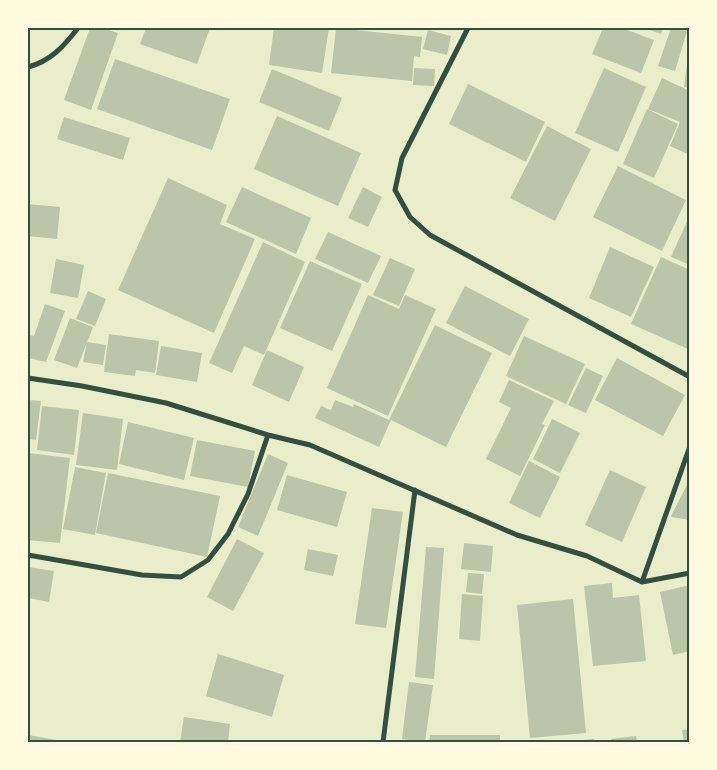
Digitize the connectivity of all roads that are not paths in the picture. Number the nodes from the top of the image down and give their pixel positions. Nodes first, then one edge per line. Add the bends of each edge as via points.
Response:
1 (78, 28) edge
2 (468, 28) edge
3 (28, 67) edge
4 (690, 377) edge
5 (28, 378) edge
6 (268, 435) junction
7 (690, 446) edge
8 (415, 490) junction
9 (28, 555) edge
10 (690, 573) edge
11 (642, 582) junction
12 (383, 742) edge

1 - 3 street via 62,49
2 - 4 street via 402,158 395,190 410,217 430,235
5 - 6 street via 166,403
6 - 8 street via 310,445
6 - 9 street via 248,494 228,534 208,560 181,578 142,575
7 - 11 street
8 - 11 street via 517,534 588,556
8 - 12 street
10 - 11 street

